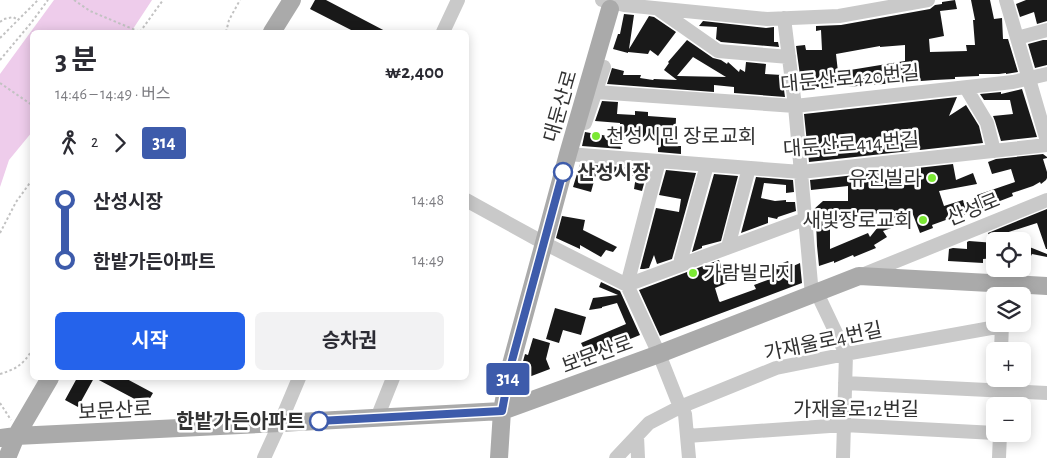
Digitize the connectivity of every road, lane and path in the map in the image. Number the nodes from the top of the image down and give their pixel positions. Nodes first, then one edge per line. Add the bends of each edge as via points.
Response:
1 (38, 0) edge
2 (48, 0) edge
3 (74, 0) edge
4 (163, 0) edge
5 (240, 0) edge
6 (292, 0) edge
7 (458, 0) edge
8 (928, 0) edge
9 (1006, 0) edge
10 (606, 5) edge
11 (658, 8) junction
12 (784, 18) junction
13 (18, 20) junction
14 (0, 22) edge
15 (135, 30) edge
16 (141, 30) edge
17 (226, 30) edge
18 (273, 30) edge
19 (444, 30) edge
20 (1047, 30) edge
21 (0, 38) edge
22 (1017, 38) junction
23 (789, 57) junction
24 (0, 60) edge
25 (604, 67) dead end
26 (1047, 74) edge
27 (1030, 79) junction
28 (0, 83) edge
29 (966, 88) junction
30 (596, 92) junction
31 (30, 104) edge
32 (795, 106) junction
33 (574, 132) junction
34 (1047, 141) edge
35 (1047, 145) edge
36 (994, 151) junction
37 (575, 155) junction
38 (660, 161) junction
39 (707, 165) junction
40 (748, 168) junction
41 (796, 172) junction
42 (30, 183) edge
43 (1047, 200) edge
44 (469, 202) edge
45 (805, 219) junction
46 (0, 233) edge
47 (544, 243) junction
48 (728, 247) junction
49 (682, 264) junction
50 (859, 276) junction
51 (627, 284) junction
52 (1047, 286) edge
53 (1031, 287) edge
54 (986, 288) edge
55 (815, 294) junction
56 (986, 328) edge
57 (30, 353) edge
58 (659, 354) junction
59 (846, 354) junction
60 (0, 374) edge
61 (49, 380) edge
62 (298, 380) edge
63 (393, 380) edge
64 (845, 382) junction
65 (986, 384) edge
66 (1016, 387) edge
67 (1047, 393) edge
68 (0, 403) edge
69 (680, 408) junction
70 (502, 411) junction
71 (377, 418) junction
72 (280, 423) junction
73 (844, 425) junction
74 (10, 433) edge
75 (986, 433) edge
76 (637, 436) junction
77 (688, 436) junction
78 (1000, 442) edge
79 (7, 458) edge
80 (264, 458) edge
81 (499, 458) edge
82 (616, 458) edge
83 (638, 458) edge
84 (690, 458) edge
85 (842, 458) edge
86 (999, 458) edge

1 - 13 path
2 - 24 path
3 - 15 path via 90,11
4 - 16 path
5 - 17 path
6 - 18 main road
7 - 19 street
8 - 12 street via 839,16
9 - 22 street
10 - 11 street
10 - 33 main road, 대둔산로
11 - 12 street
11 - 23 street via 718,51
12 - 23 street
13 - 14 path via 13,17
13 - 21 path
20 - 22 street
22 - 27 street
23 - 32 street
25 - 30 street
26 - 27 street, 대둔산로420번길
27 - 29 street, 대둔산로420번길
27 - 34 street
28 - 31 path
29 - 32 street, 대둔산로420번길
29 - 36 street via 987,123
30 - 32 street, 대둔산로420번길
30 - 33 street via 583,128
32 - 41 street
33 - 37 main road, 대둔산로
35 - 36 street, 대둔산로414번길
36 - 41 street, 대둔산로414번길
37 - 38 street, 대둔산로414번길
37 - 47 main road, 대둔산로
38 - 39 street, 대둔산로414번길
38 - 51 street
39 - 40 street, 대둔산로414번길
39 - 49 street
40 - 41 street, 대둔산로414번길
40 - 48 street
41 - 45 street
42 - 46 path
43 - 50 street, 산성로
44 - 47 street
45 - 48 street
45 - 55 street
47 - 51 street
47 - 70 main road, 대둔산로 via 510,368
48 - 49 street
49 - 51 street
50 - 54 main road, 보문산로
50 - 55 main road, 보문산로
51 - 58 street
52 - 53 main road, 보문산로
55 - 58 main road, 보문산로
55 - 59 street
56 - 59 street, 가재울로4번길
57 - 60 path via 19,367
58 - 69 street
58 - 70 main road, 보문산로
59 - 64 street
59 - 69 street, 가재울로4번길 via 776,368
61 - 74 main road
62 - 72 street
63 - 71 street
64 - 65 street
64 - 73 street
66 - 67 street
68 - 74 path
69 - 76 street, 가재울로4번길 via 649,423
69 - 77 street via 685,414
70 - 71 main road, 보문산로
70 - 81 main road, 대둔산로
71 - 72 main road, 보문산로
72 - 74 main road, 보문산로
72 - 80 street
73 - 75 street, 가재울로12번길
73 - 77 street, 가재울로12번길
73 - 85 street
74 - 79 main road
76 - 82 street, 가재울로4번길
76 - 83 street
77 - 84 street
78 - 86 street

